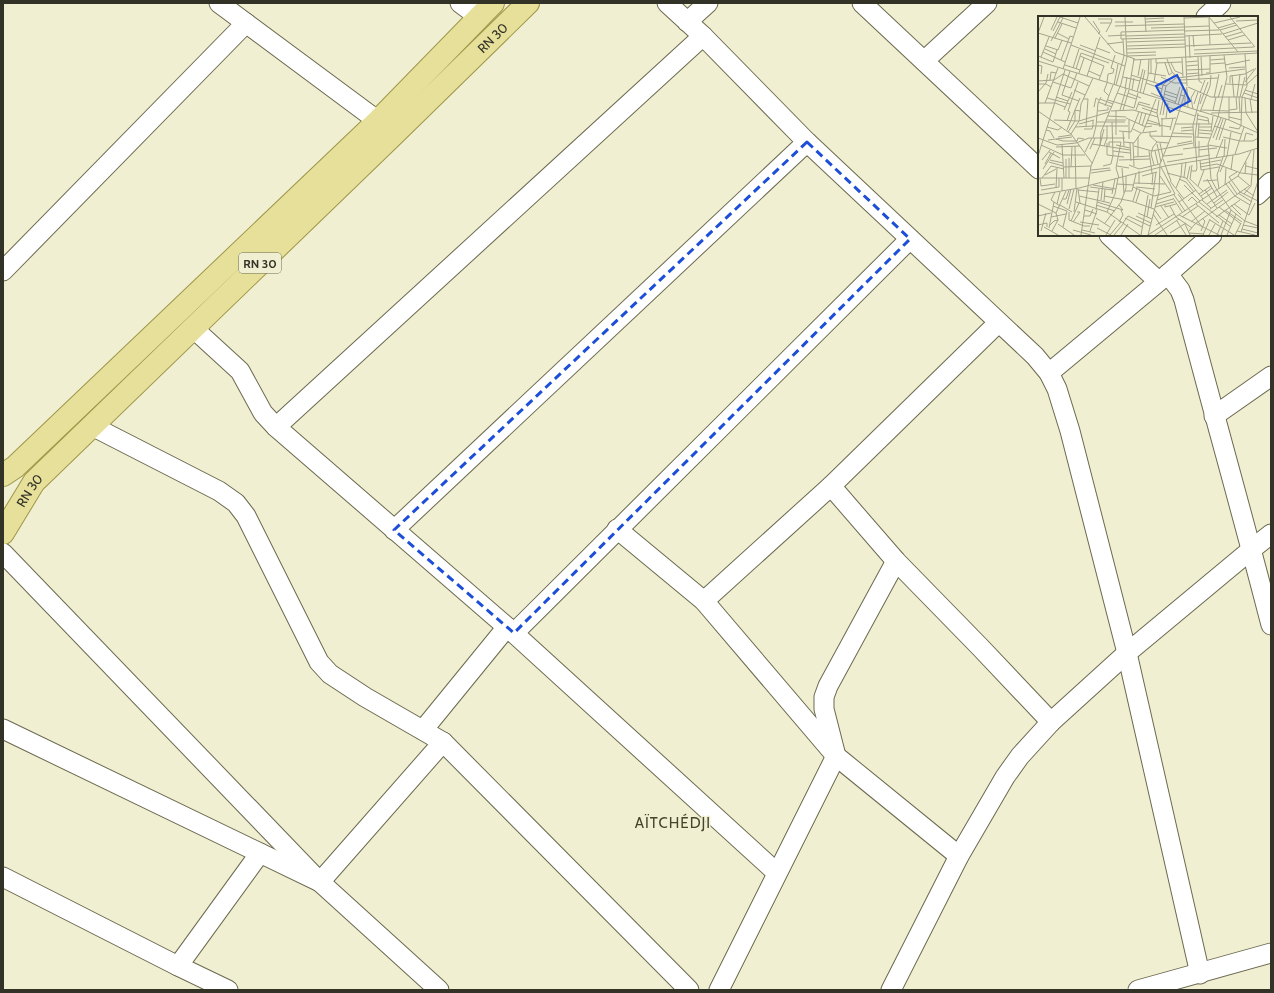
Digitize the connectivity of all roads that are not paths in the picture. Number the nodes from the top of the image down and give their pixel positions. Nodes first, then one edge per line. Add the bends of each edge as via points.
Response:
1 (219, 3) edge
2 (460, 3) edge
3 (528, 3) edge
4 (666, 3) edge
5 (708, 3) edge
6 (862, 3) edge
7 (987, 3) edge
8 (1221, 3) edge
9 (486, 10) edge
10 (1207, 16) edge
11 (687, 22) junction
12 (246, 23) junction
13 (703, 36) junction
14 (924, 61) junction
15 (378, 121) junction
16 (807, 142) junction
17 (1038, 168) edge
18 (1271, 182) edge
19 (1258, 194) edge
20 (1110, 236) edge
21 (1211, 236) edge
22 (910, 239) junction
23 (3, 271) edge
24 (1163, 278) junction
25 (998, 323) junction
26 (193, 328) junction
27 (1049, 373) junction
28 (1271, 376) edge
29 (1214, 416) junction
30 (92, 426) junction
31 (276, 427) junction
32 (3, 475) edge
33 (831, 486) junction
34 (617, 529) junction
35 (394, 530) junction
36 (3, 533) edge
37 (1271, 534) edge
38 (1252, 549) junction
39 (3, 553) edge
40 (896, 561) junction
41 (704, 601) junction
42 (1271, 625) edge
43 (511, 630) junction
44 (1127, 653) junction
45 (1051, 722) junction
46 (3, 729) edge
47 (423, 730) junction
48 (443, 742) junction
49 (836, 756) junction
50 (260, 853) junction
51 (959, 856) junction
52 (777, 873) junction
53 (3, 876) edge
54 (320, 882) junction
55 (1271, 953) edge
56 (178, 966) junction
57 (1200, 974) junction
58 (228, 990) edge
59 (439, 990) edge
60 (689, 990) edge
61 (719, 990) edge
62 (891, 990) edge
63 (1139, 990) edge

1 - 12 street
2 - 9 street
3 - 26 main road, RN 30 / RN 30
4 - 11 street
5 - 11 street
6 - 14 street
7 - 14 street
8 - 10 street
9 - 15 main road, RN 30
11 - 13 street
12 - 15 street
12 - 23 street
13 - 16 street
13 - 31 street
14 - 17 street
15 - 32 main road, RN 30 via 15,467
16 - 22 street
16 - 35 street
18 - 19 street
20 - 24 street
21 - 24 street
22 - 25 street
22 - 34 street
24 - 27 street
24 - 29 street via 1180,290 1184,300
25 - 27 street via 1035,356
25 - 33 street
26 - 30 main road, RN 30 / RN 30
26 - 31 street via 240,371 263,413
27 - 44 street via 1057,389 1070,431
28 - 29 street
29 - 38 street
30 - 36 main road, RN 30 / RN 30 via 34,482
30 - 47 street via 219,491 236,503 246,516 319,662 330,674 365,697
31 - 35 street
33 - 40 street
33 - 41 street
34 - 41 street
34 - 43 street
35 - 43 street
37 - 38 street
38 - 42 street
38 - 44 street
39 - 54 street
40 - 45 street
40 - 49 street via 824,697 824,709
41 - 49 street
43 - 47 street
43 - 52 street
44 - 45 street
44 - 57 street
45 - 51 street via 1005,777
46 - 50 street
47 - 48 street
48 - 54 street
48 - 60 street
49 - 51 street
49 - 52 street
50 - 54 street
50 - 56 street
51 - 62 street
52 - 61 street
53 - 56 street
54 - 59 street
55 - 57 street
56 - 58 street
57 - 63 street

